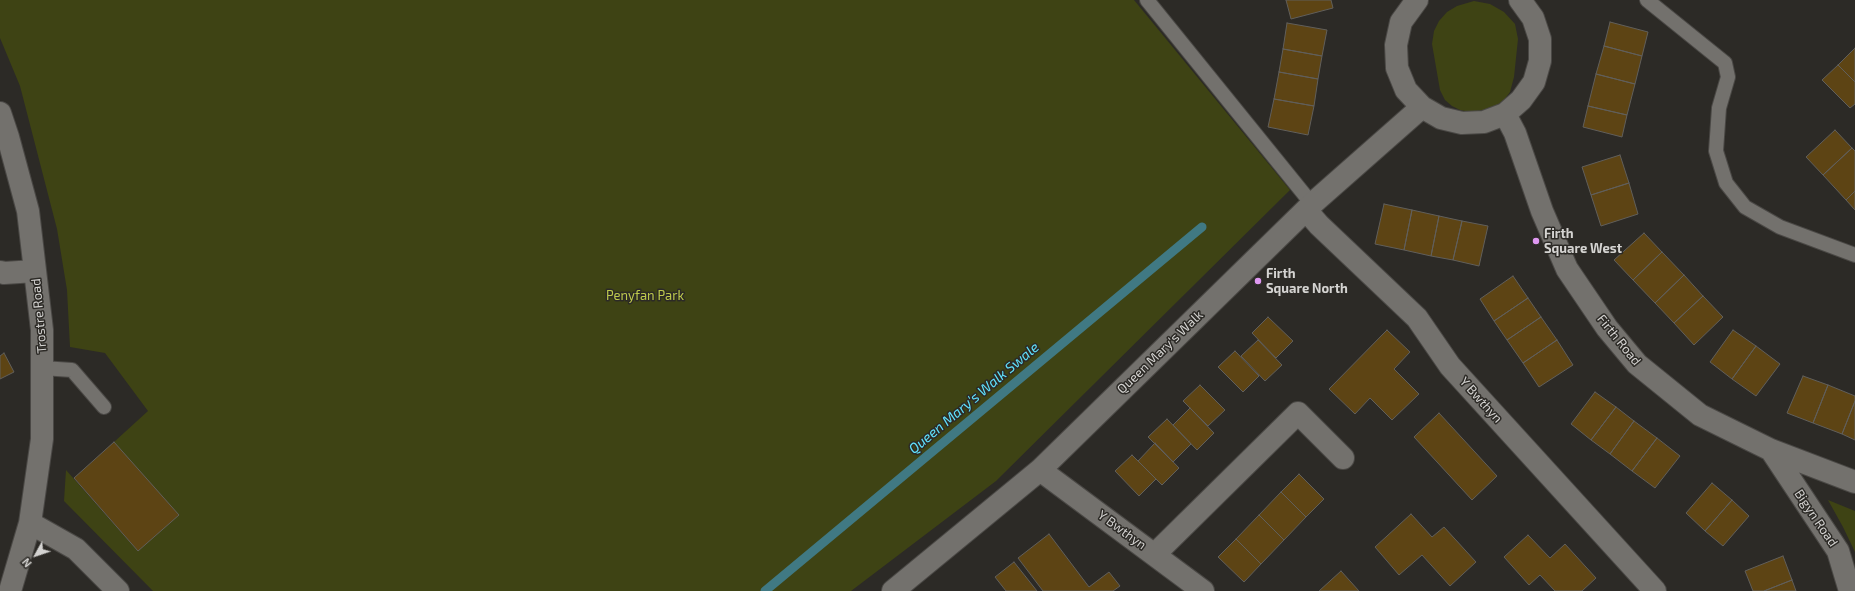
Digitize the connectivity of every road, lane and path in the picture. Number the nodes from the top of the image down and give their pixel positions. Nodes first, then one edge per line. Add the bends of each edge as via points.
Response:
1 (1147, 0) edge
2 (1417, 0) edge
3 (1520, 0) edge
4 (1647, 0) edge
5 (1422, 107) junction
6 (0, 113) edge
7 (1505, 114) junction
8 (1309, 207) junction
9 (1855, 255) edge
10 (35, 271) junction
11 (0, 272) edge
12 (42, 368) junction
13 (104, 407) dead end
14 (1771, 450) junction
15 (1343, 458) dead end
16 (1040, 470) junction
17 (1855, 482) edge
18 (30, 523) junction
19 (1154, 554) junction
20 (896, 590) edge
21 (10, 591) edge
22 (118, 591) edge
23 (1203, 591) edge
24 (1655, 591) edge
25 (1850, 591) edge

1 - 8 lane
2 - 5 street via 1401,22 1396,45 1397,68 1406,90
3 - 7 street via 1533,18 1540,39 1540,61 1534,82 1522,100
4 - 9 lane via 1725,64 1728,77 1719,108 1716,151 1726,183 1745,207 1780,227
5 - 7 street via 1441,118 1462,124 1484,122
5 - 8 street, Queen Mary's Walk
6 - 10 street, Trostre Road via 28,211
7 - 14 street, Firth Road via 1515,133 1542,211 1567,269 1618,342 1637,364 1700,415
8 - 16 street, Queen Mary's Walk
8 - 24 street, Y Bwthyn via 1319,225 1417,318 1450,366
10 - 11 street via 4,274
10 - 12 street, Trostre Road via 42,330
12 - 13 lane via 72,370
12 - 18 street, Trostre Road via 42,439
14 - 17 street, Firth Road
14 - 25 street, Bigyn Road via 1838,551
15 - 19 street via 1298,413
16 - 19 street, Y Bwthyn
16 - 20 street, Queen Mary's Walk
18 - 21 street, Trostre Road
18 - 22 street via 76,549
19 - 23 street, Y Bwthyn

